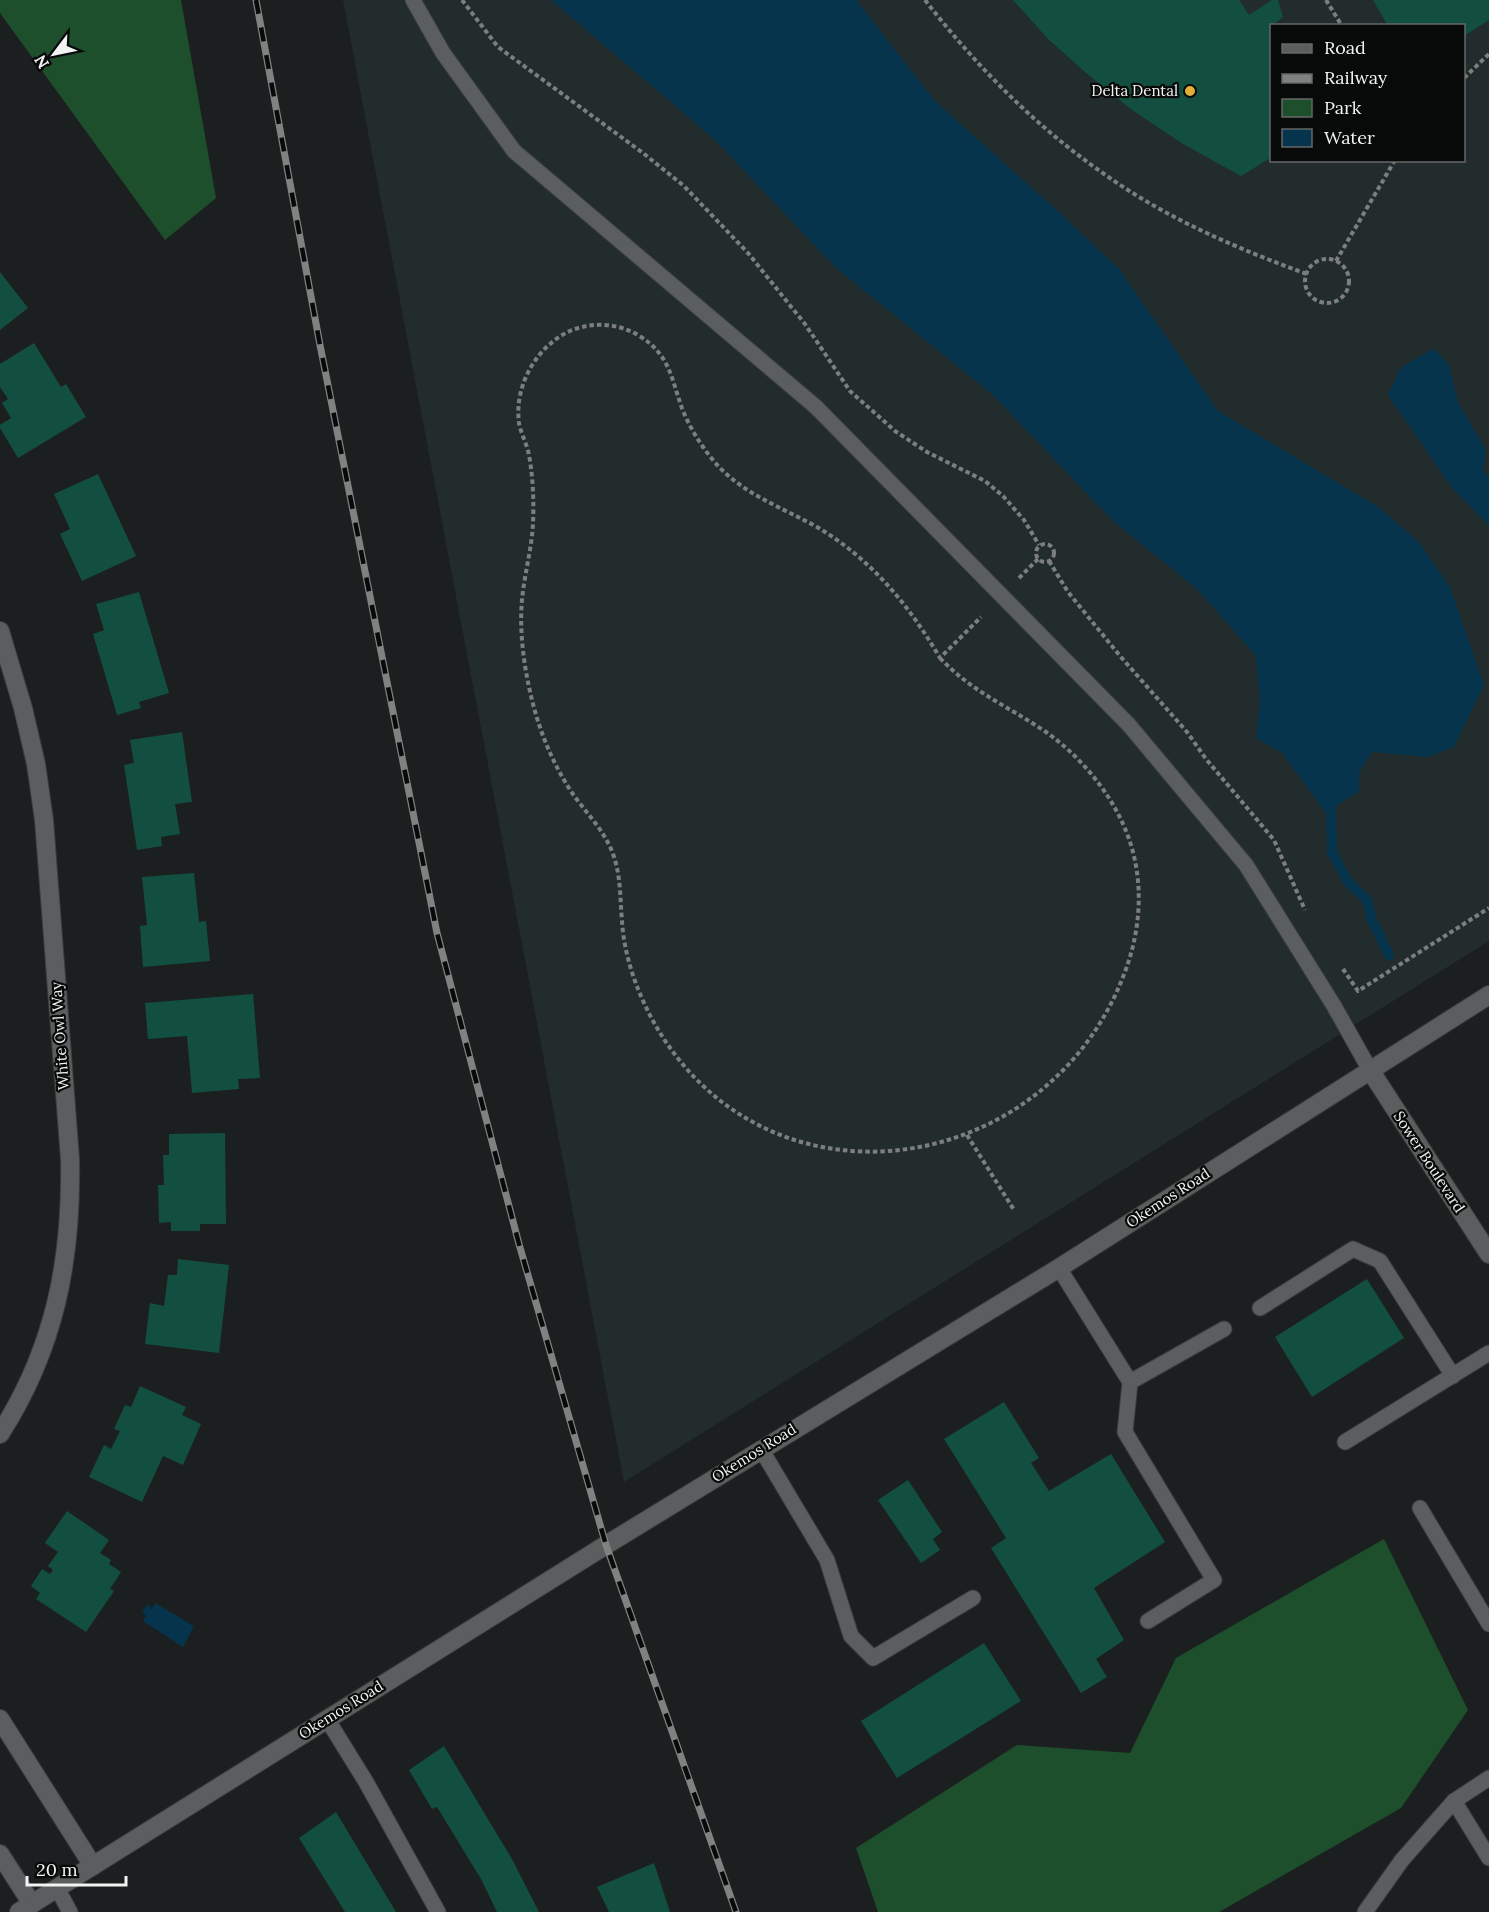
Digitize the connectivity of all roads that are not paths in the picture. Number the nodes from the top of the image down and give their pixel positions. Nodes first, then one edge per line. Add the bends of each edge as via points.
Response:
1 (413, 0) edge
2 (0, 631) edge
3 (1489, 995) edge
4 (1370, 1070) junction
5 (1489, 1254) edge
6 (1059, 1268) junction
7 (1260, 1308) dead end
8 (1224, 1329) dead end
9 (1489, 1353) edge
10 (1453, 1376) junction
11 (1130, 1382) junction
12 (0, 1434) edge
13 (1345, 1442) dead end
14 (761, 1449) junction
15 (1420, 1508) dead end
16 (973, 1598) dead end
17 (1148, 1621) dead end
18 (1489, 1623) edge
19 (0, 1719) edge
20 (327, 1719) junction
21 (1489, 1778) edge
22 (1454, 1802) junction
23 (0, 1854) edge
24 (1489, 1858) edge
25 (93, 1866) junction
26 (57, 1888) junction
27 (25, 1908) edge
28 (70, 1912) edge
29 (438, 1912) edge
30 (1365, 1912) edge

1 - 4 lane via 443,53 514,151 816,407 1129,725 1246,865 1335,1006
2 - 12 main road, White Owl Way via 23,708 44,820 70,1197 69,1233 56,1307 29,1383
3 - 4 main road, Okemos Road
4 - 5 main road, Sower Boulevard
4 - 6 main road, Okemos Road
6 - 11 lane
6 - 14 main road, Okemos Road
7 - 10 lane via 1353,1249 1380,1261
8 - 11 lane
9 - 10 lane
10 - 13 lane
11 - 17 lane via 1125,1432 1214,1580
14 - 16 lane via 827,1560 851,1636 873,1658
14 - 20 main road, Okemos Road
15 - 18 lane
19 - 25 main road
20 - 25 main road, Okemos Road
20 - 29 lane
21 - 22 lane
22 - 24 lane
22 - 30 lane via 1402,1860
23 - 27 main road
25 - 26 main road, Okemos Road
26 - 27 main road, Okemos Road
26 - 28 lane

